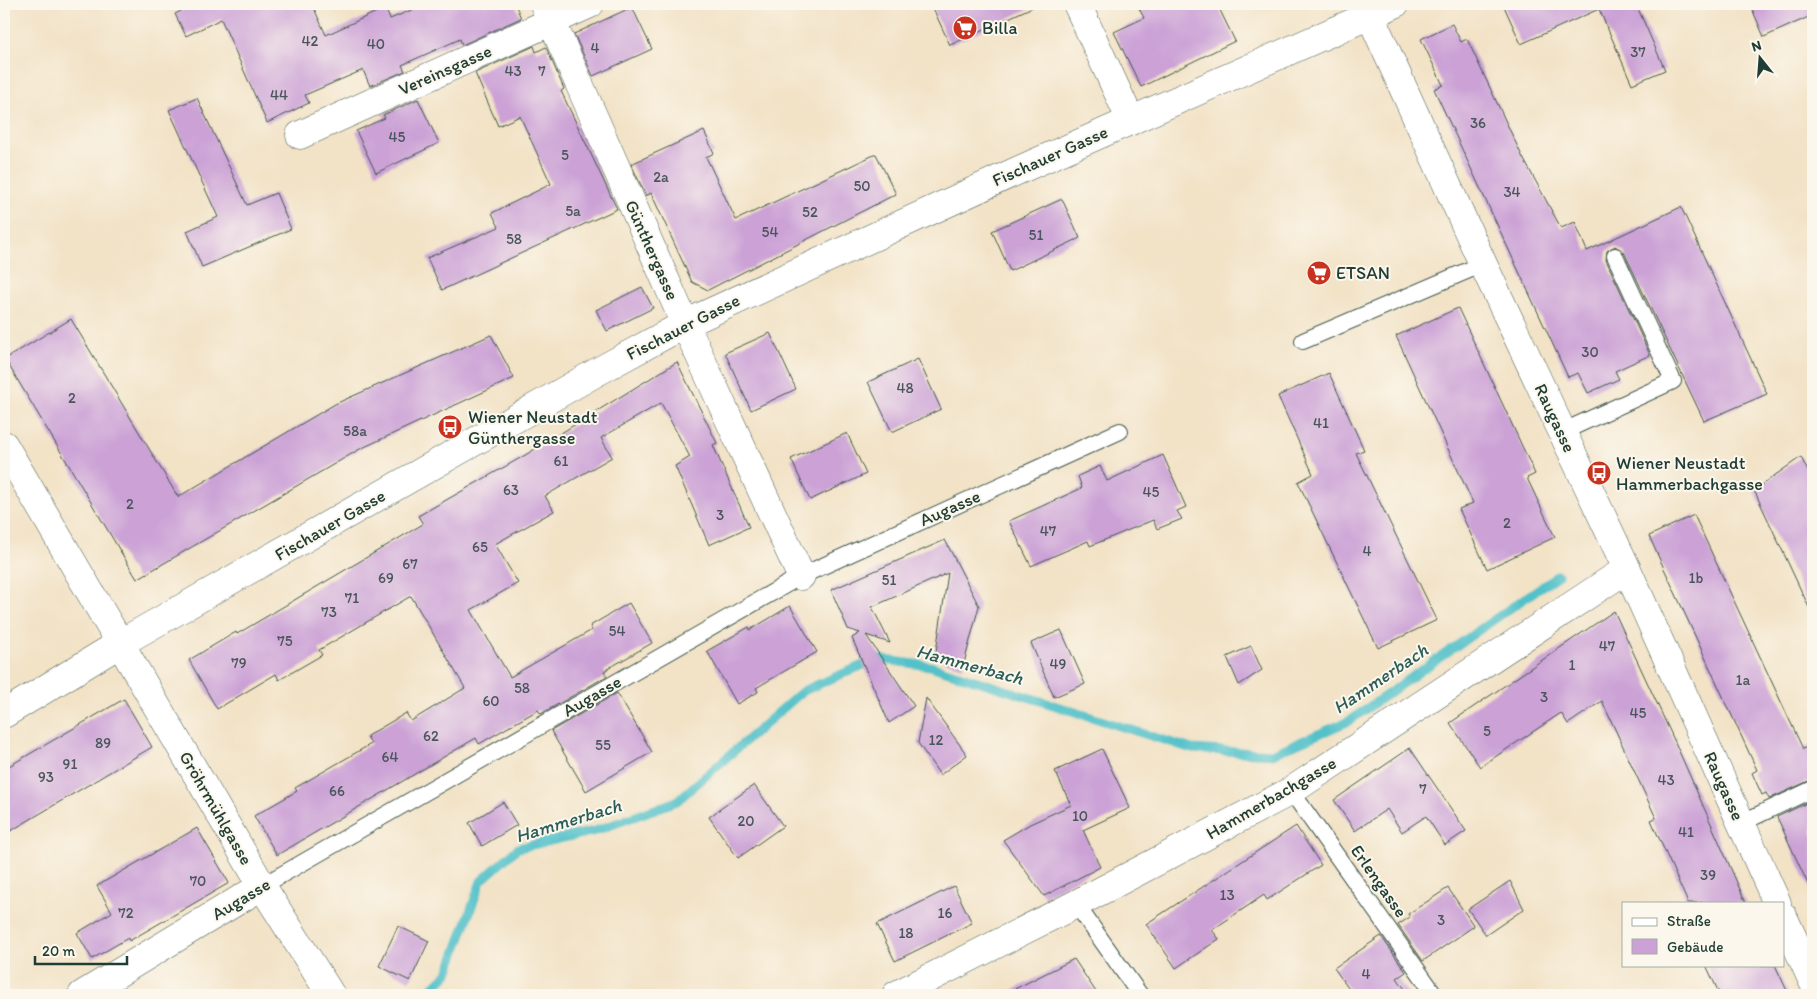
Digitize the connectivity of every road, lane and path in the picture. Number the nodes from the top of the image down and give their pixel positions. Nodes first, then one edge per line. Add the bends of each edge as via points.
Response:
1 (590, 4) edge
2 (1077, 4) edge
3 (1395, 4) edge
4 (1368, 10) edge
5 (548, 13) edge
6 (1131, 121) junction
7 (300, 135) dead end
8 (1615, 256) dead end
9 (1482, 264) junction
10 (685, 324) junction
11 (1303, 341) dead end
12 (1120, 431) dead end
13 (1562, 432) junction
14 (4, 445) edge
15 (1626, 569) junction
16 (801, 576) junction
17 (119, 644) junction
18 (4, 714) edge
19 (1813, 789) edge
20 (1291, 791) junction
21 (1741, 823) junction
22 (262, 886) junction
23 (1777, 902) edge
24 (1076, 904) junction
25 (1784, 918) edge
26 (1813, 982) edge
27 (82, 995) edge
28 (331, 995) edge
29 (896, 995) edge
30 (1140, 995) edge
31 (1435, 995) edge

1 - 5 street, Vereinsgasse
2 - 6 street
3 - 4 street, Fischauer Gasse
4 - 6 street, Fischauer Gasse
4 - 9 street, Raugasse
5 - 7 street, Vereinsgasse
5 - 10 street, Günthergasse
6 - 10 street, Fischauer Gasse
8 - 13 lane via 1673,381
9 - 11 lane
9 - 13 street, Raugasse
10 - 16 street, Günthergasse
10 - 17 street, Fischauer Gasse
12 - 16 lane, Augasse
13 - 15 street, Raugasse
14 - 17 street, Gröhrmühlgasse
15 - 20 street, Hammerbachgasse
15 - 21 street, Raugasse
16 - 22 lane, Augasse
17 - 18 street, Fischauer Gasse
17 - 22 street, Gröhrmühlgasse
19 - 21 lane
20 - 24 street, Hammerbachgasse
20 - 31 lane, Erlengasse
21 - 23 street, Raugasse
22 - 27 street, Augasse
22 - 28 street, Gröhrmühlgasse
24 - 29 street, Hammerbachgasse
24 - 30 lane
25 - 26 street

